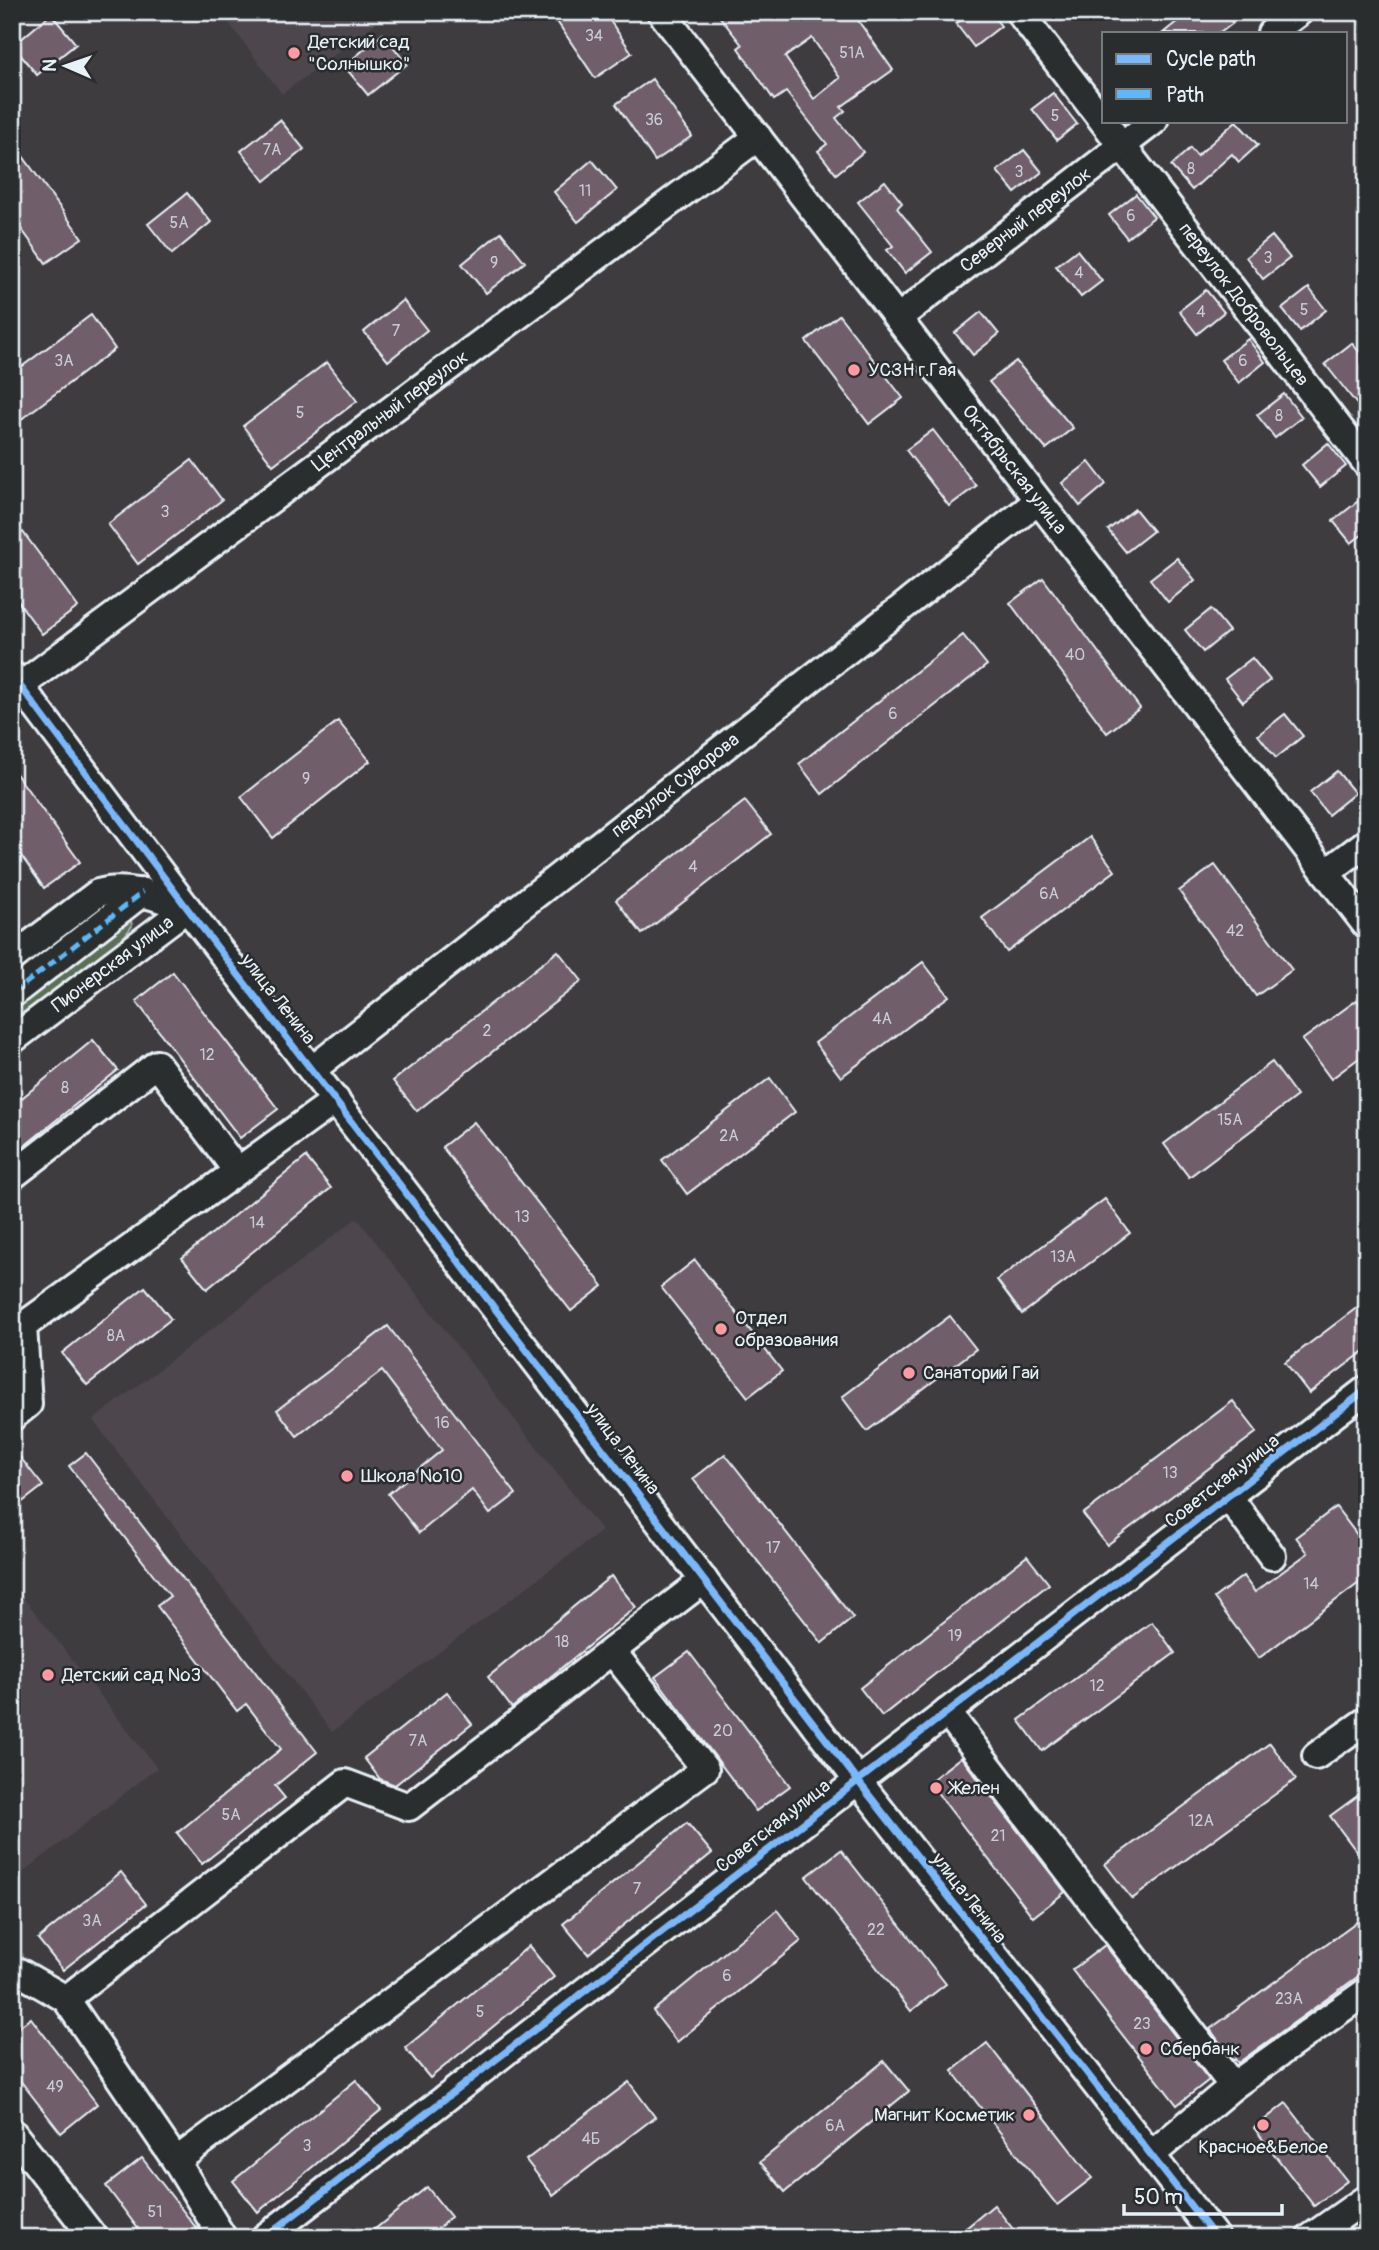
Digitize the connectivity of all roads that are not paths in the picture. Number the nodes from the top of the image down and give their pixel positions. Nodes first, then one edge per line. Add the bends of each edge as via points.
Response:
1 (661, 12) edge
2 (1019, 12) edge
3 (1299, 12) edge
4 (1272, 32) edge
5 (1102, 121) edge
6 (1103, 122) edge
7 (1153, 122) edge
8 (758, 137) junction
9 (1121, 146) junction
10 (898, 318) junction
11 (1367, 464) edge
12 (1038, 500) junction
13 (15, 684) edge
14 (1367, 842) edge
15 (1326, 873) junction
16 (143, 892) junction
17 (187, 908) junction
18 (1367, 926) edge
19 (12, 958) edge
20 (12, 994) edge
21 (12, 1040) edge
22 (313, 1069) junction
23 (336, 1100) junction
24 (237, 1171) junction
25 (12, 1176) edge
26 (1367, 1389) edge
27 (12, 1417) edge
28 (1228, 1496) junction
29 (1272, 1556) dead end
30 (704, 1580) junction
31 (612, 1651) junction
32 (947, 1712) junction
33 (1367, 1720) edge
34 (1316, 1756) dead end
35 (858, 1781) junction
36 (12, 1978) edge
37 (1367, 1991) edge
38 (66, 1999) junction
39 (1233, 2086) junction
40 (12, 2132) edge
41 (1151, 2155) junction
42 (176, 2161) junction
43 (1367, 2198) edge
44 (94, 2238) edge
45 (223, 2238) edge
46 (264, 2238) edge
47 (1216, 2238) edge
48 (1310, 2238) edge

1 - 8 street, Октябрьская улица
2 - 5 street, переулок Добровольцев
3 - 4 street
6 - 9 street, переулок Добровольцев
7 - 9 street, Северный переулок
8 - 10 street, Октябрьская улица
8 - 13 street, Центральный переулок
9 - 10 street, Северный переулок
9 - 11 street, переулок Добровольцев
10 - 12 street, Октябрьская улица
12 - 15 street, Октябрьская улица
12 - 22 street, переулок Суворова
13 - 17 street, улица Ленина
14 - 15 street
15 - 18 street, Октябрьская улица
16 - 17 street, Пионерская улица
16 - 19 street, Пионерская улица via 110,889 98,893
16 - 20 street
17 - 21 street, Пионерская улица
17 - 22 street, улица Ленина
22 - 23 street, улица Ленина
23 - 24 street
23 - 30 street, улица Ленина
24 - 25 street via 157,1064
24 - 27 street via 23,1326 28,1404
26 - 28 street, Советская улица
28 - 29 street
28 - 32 street, Советская улица
30 - 31 street
30 - 35 street, улица Ленина
31 - 38 street via 409,1807 345,1783
31 - 42 street via 705,1769
32 - 35 street, Советская улица
32 - 39 street
33 - 34 street
35 - 41 street, улица Ленина
35 - 46 street, Советская улица
36 - 38 street via 19,1972
37 - 39 street
38 - 42 street
39 - 41 street
40 - 44 street
41 - 47 street, улица Ленина
42 - 45 street
43 - 48 street

